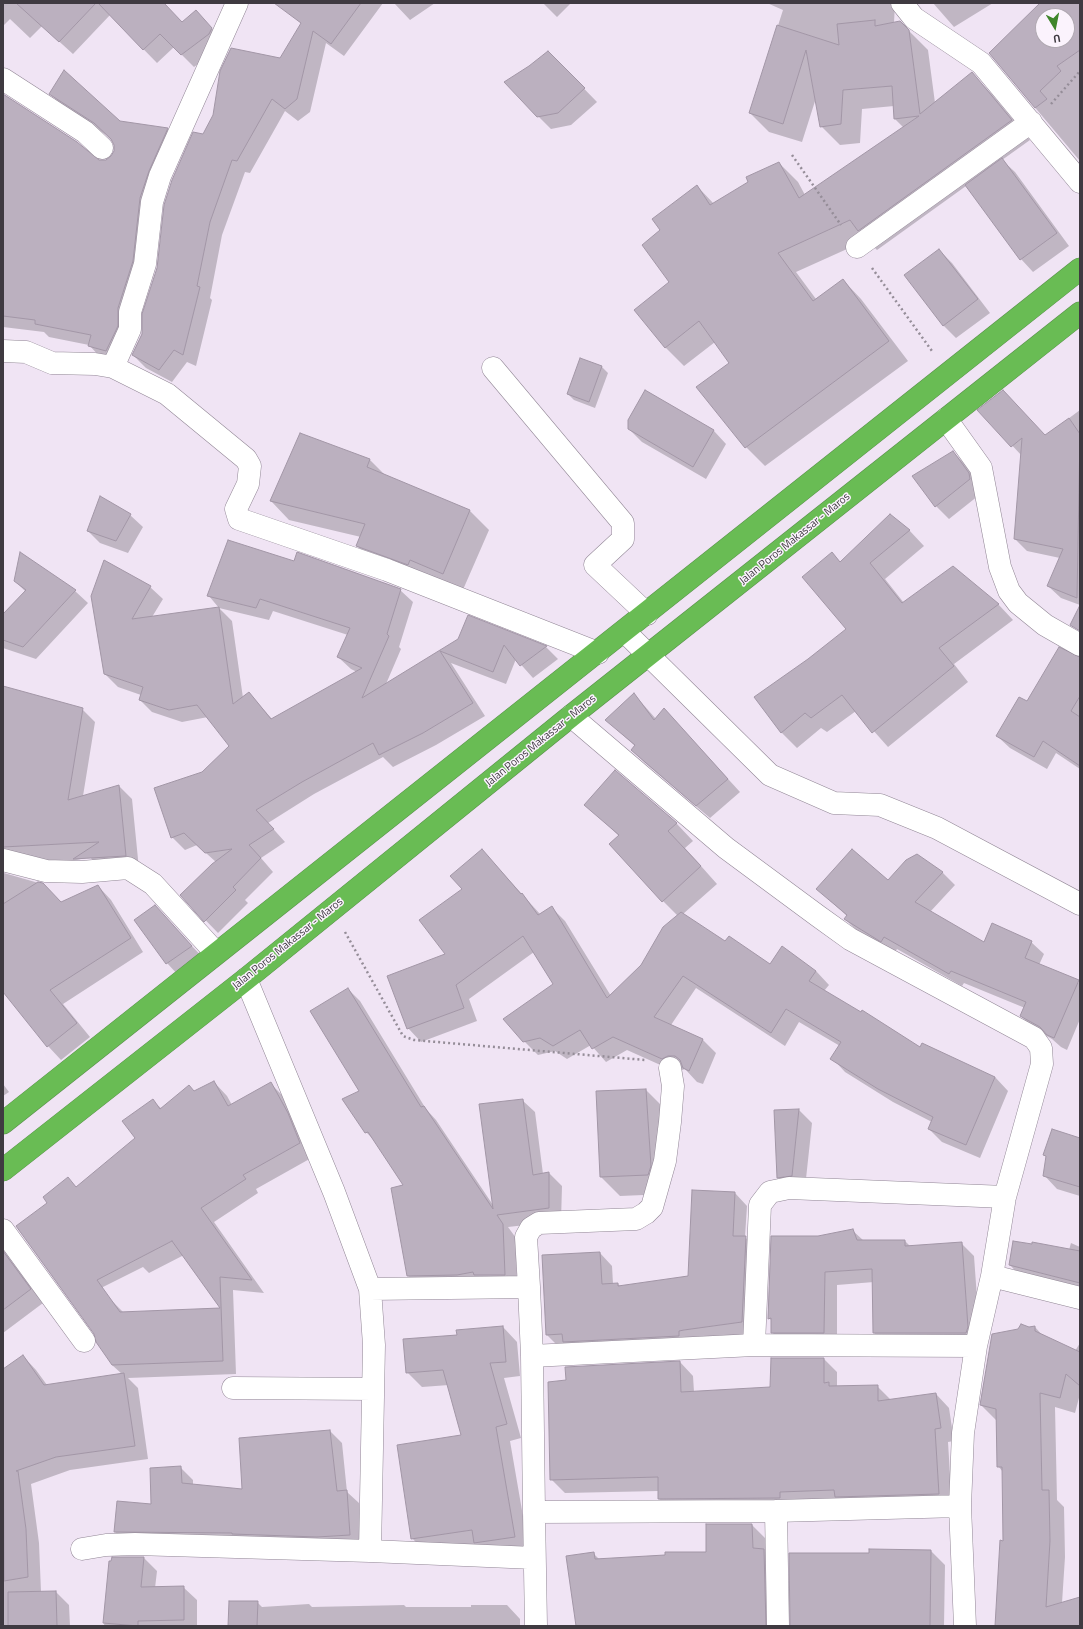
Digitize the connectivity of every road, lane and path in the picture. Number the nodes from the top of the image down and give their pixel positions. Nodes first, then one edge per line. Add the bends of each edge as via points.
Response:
1 (237, 3) edge
2 (902, 3) edge
3 (1080, 71) edge
4 (3, 78) edge
5 (1031, 122) junction
6 (102, 148) dead end
7 (1080, 182) edge
8 (857, 247) dead end
9 (1080, 269) edge
10 (1080, 313) edge
11 (3, 352) edge
12 (113, 367) junction
13 (493, 368) dead end
14 (946, 419) junction
15 (647, 614) junction
16 (625, 632) junction
17 (1080, 645) edge
18 (598, 653) junction
19 (648, 656) junction
20 (571, 716) junction
21 (3, 860) edge
22 (1080, 904) edge
23 (332, 908) junction
24 (216, 953) junction
25 (246, 979) junction
26 (670, 1068) joint
27 (3, 1124) edge
28 (3, 1170) edge
29 (1005, 1197) junction
30 (3, 1230) edge
31 (992, 1276) junction
32 (529, 1287) junction
33 (370, 1289) junction
34 (1080, 1298) edge
35 (84, 1340) dead end
36 (754, 1345) junction
37 (976, 1346) junction
38 (532, 1356) junction
39 (233, 1388) dead end
40 (373, 1389) junction
41 (960, 1506) junction
42 (776, 1511) junction
43 (534, 1512) junction
44 (82, 1549) dead end
45 (370, 1551) junction
46 (534, 1558) junction
47 (536, 1626) edge
48 (778, 1626) edge
49 (965, 1626) edge

1 - 12 street via 160,176 152,202 145,264 130,312 130,329
2 - 5 street via 914,18 981,63
3 - 5 path
4 - 6 street via 85,132
5 - 7 street
5 - 8 street
9 - 15 highway
10 - 14 highway, Jalan Poros Makassar - Maros
11 - 12 street via 26,352 52,363
12 - 18 street via 167,394 246,459 250,466 250,475 236,509 239,519 387,570
13 - 15 street via 623,523 623,539 595,565
14 - 17 street via 981,468 997,554 1003,578 1010,591 1018,603 1045,625
14 - 19 highway, Jalan Poros Makassar - Maros
15 - 16 highway
16 - 18 highway
16 - 19 street
18 - 24 highway
19 - 20 highway, Jalan Poros Makassar - Maros
19 - 22 street via 770,775 834,803 880,805 938,828
20 - 23 highway, Jalan Poros Makassar - Maros
20 - 29 street via 726,848 850,939 1034,1038 1041,1048 1042,1064
21 - 24 street via 51,872 128,868 153,884
23 - 25 highway, Jalan Poros Makassar - Maros
23 - 26 path via 403,1036 414,1040 655,1061
24 - 27 highway
25 - 28 highway, Jalan Poros Makassar - Maros
25 - 33 street via 334,1192
26 - 32 street via 673,1086 665,1161 652,1207 636,1219 539,1223 531,1228 526,1237
29 - 31 street
29 - 36 street via 789,1188 770,1192 760,1205
30 - 35 street
31 - 34 street
31 - 37 street
32 - 33 street
32 - 38 street
33 - 40 street via 374,1345
36 - 37 street
36 - 38 street
37 - 41 street via 963,1434
38 - 43 street
39 - 40 street
40 - 45 street
41 - 42 street
41 - 49 street
42 - 43 street
42 - 48 street
43 - 46 street
44 - 45 street via 135,1544
45 - 46 street
46 - 47 street

